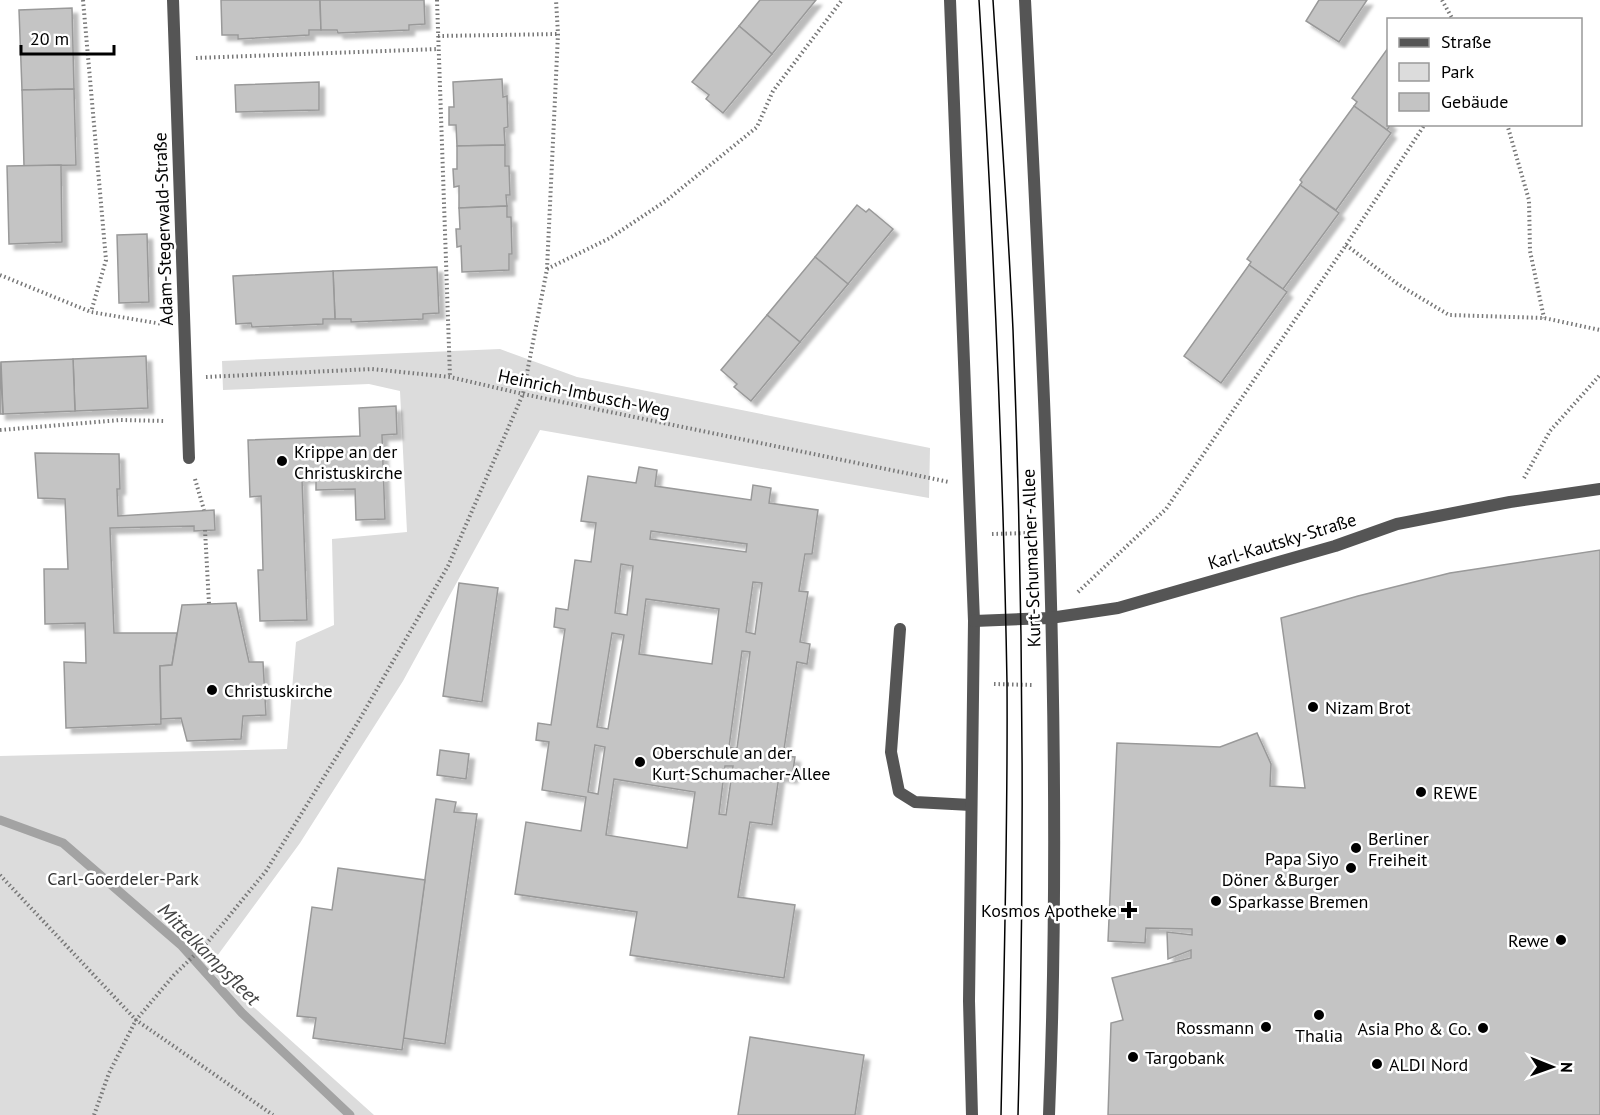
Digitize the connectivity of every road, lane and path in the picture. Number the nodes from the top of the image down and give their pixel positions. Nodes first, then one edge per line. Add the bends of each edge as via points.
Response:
1 (83, 0) edge
2 (173, 0) edge
3 (437, 0) edge
4 (556, 0) edge
5 (842, 0) edge
6 (951, 0) edge
7 (1025, 0) edge
8 (1442, 0) edge
9 (1452, 18) edge
10 (558, 34) junction
11 (438, 36) junction
12 (438, 49) junction
13 (176, 59) junction
14 (1424, 126) edge
15 (1508, 126) edge
16 (1346, 245) junction
17 (547, 269) junction
18 (0, 275) edge
19 (91, 312) junction
20 (1544, 318) junction
21 (185, 328) junction
22 (1600, 330) edge
23 (1600, 375) edge
24 (187, 377) junction
25 (450, 377) junction
26 (523, 394) junction
27 (188, 421) junction
28 (0, 430) edge
29 (189, 458) joint
30 (970, 486) junction
31 (1600, 489) edge
32 (1510, 502) junction
33 (204, 510) dead end
34 (205, 530) dead end
35 (1048, 532) junction
36 (972, 534) junction
37 (209, 604) dead end
38 (1050, 618) junction
39 (974, 621) junction
40 (900, 628) dead end
41 (973, 683) junction
42 (1053, 685) junction
43 (971, 805) junction
44 (0, 875) edge
45 (136, 1020) junction
46 (94, 1115) edge
47 (273, 1115) edge
48 (972, 1115) edge
49 (1049, 1115) edge

1 - 19 path via 106,260
2 - 13 street, Adam-Stegerwald-Straße
3 - 11 path
4 - 10 path
5 - 17 path via 773,91 757,127 667,200 610,238
6 - 30 street
7 - 35 street, Kurt-Schumacher-Allee
8 - 9 path
10 - 11 path
10 - 17 path
11 - 12 path
12 - 13 path
12 - 25 path
13 - 21 street, Adam-Stegerwald-Straße
14 - 16 path
15 - 20 path via 1529,200 1530,251
16 - 20 path via 1449,315
16 - 38 path via 1166,509
17 - 26 path
18 - 19 path
19 - 21 path
20 - 22 path
21 - 24 street, Adam-Stegerwald-Straße
23 - 32 path via 1551,431
24 - 25 path, Heinrich-Imbusch-Weg via 372,369
24 - 27 street, Adam-Stegerwald-Straße
25 - 26 path, Heinrich-Imbusch-Weg
26 - 30 path, Heinrich-Imbusch-Weg
26 - 45 path via 442,576 266,871
27 - 28 path via 121,420
27 - 29 street, Adam-Stegerwald-Straße
29 - 33 path
30 - 36 street
31 - 32 street, Karl-Kautsky-Straße
32 - 38 street, Karl-Kautsky-Straße via 1397,524 1335,546 1118,608
34 - 37 path
35 - 36 path
35 - 38 street, Kurt-Schumacher-Allee
36 - 39 street
38 - 39 street, Karl-Kautsky-Straße
38 - 42 street, Kurt-Schumacher-Allee
39 - 41 street
40 - 43 street via 891,753 899,792 915,802
41 - 42 path
41 - 43 street
42 - 49 street, Kurt-Schumacher-Allee via 1053,1024
43 - 48 street
44 - 45 path
45 - 46 path via 109,1073
45 - 47 path

